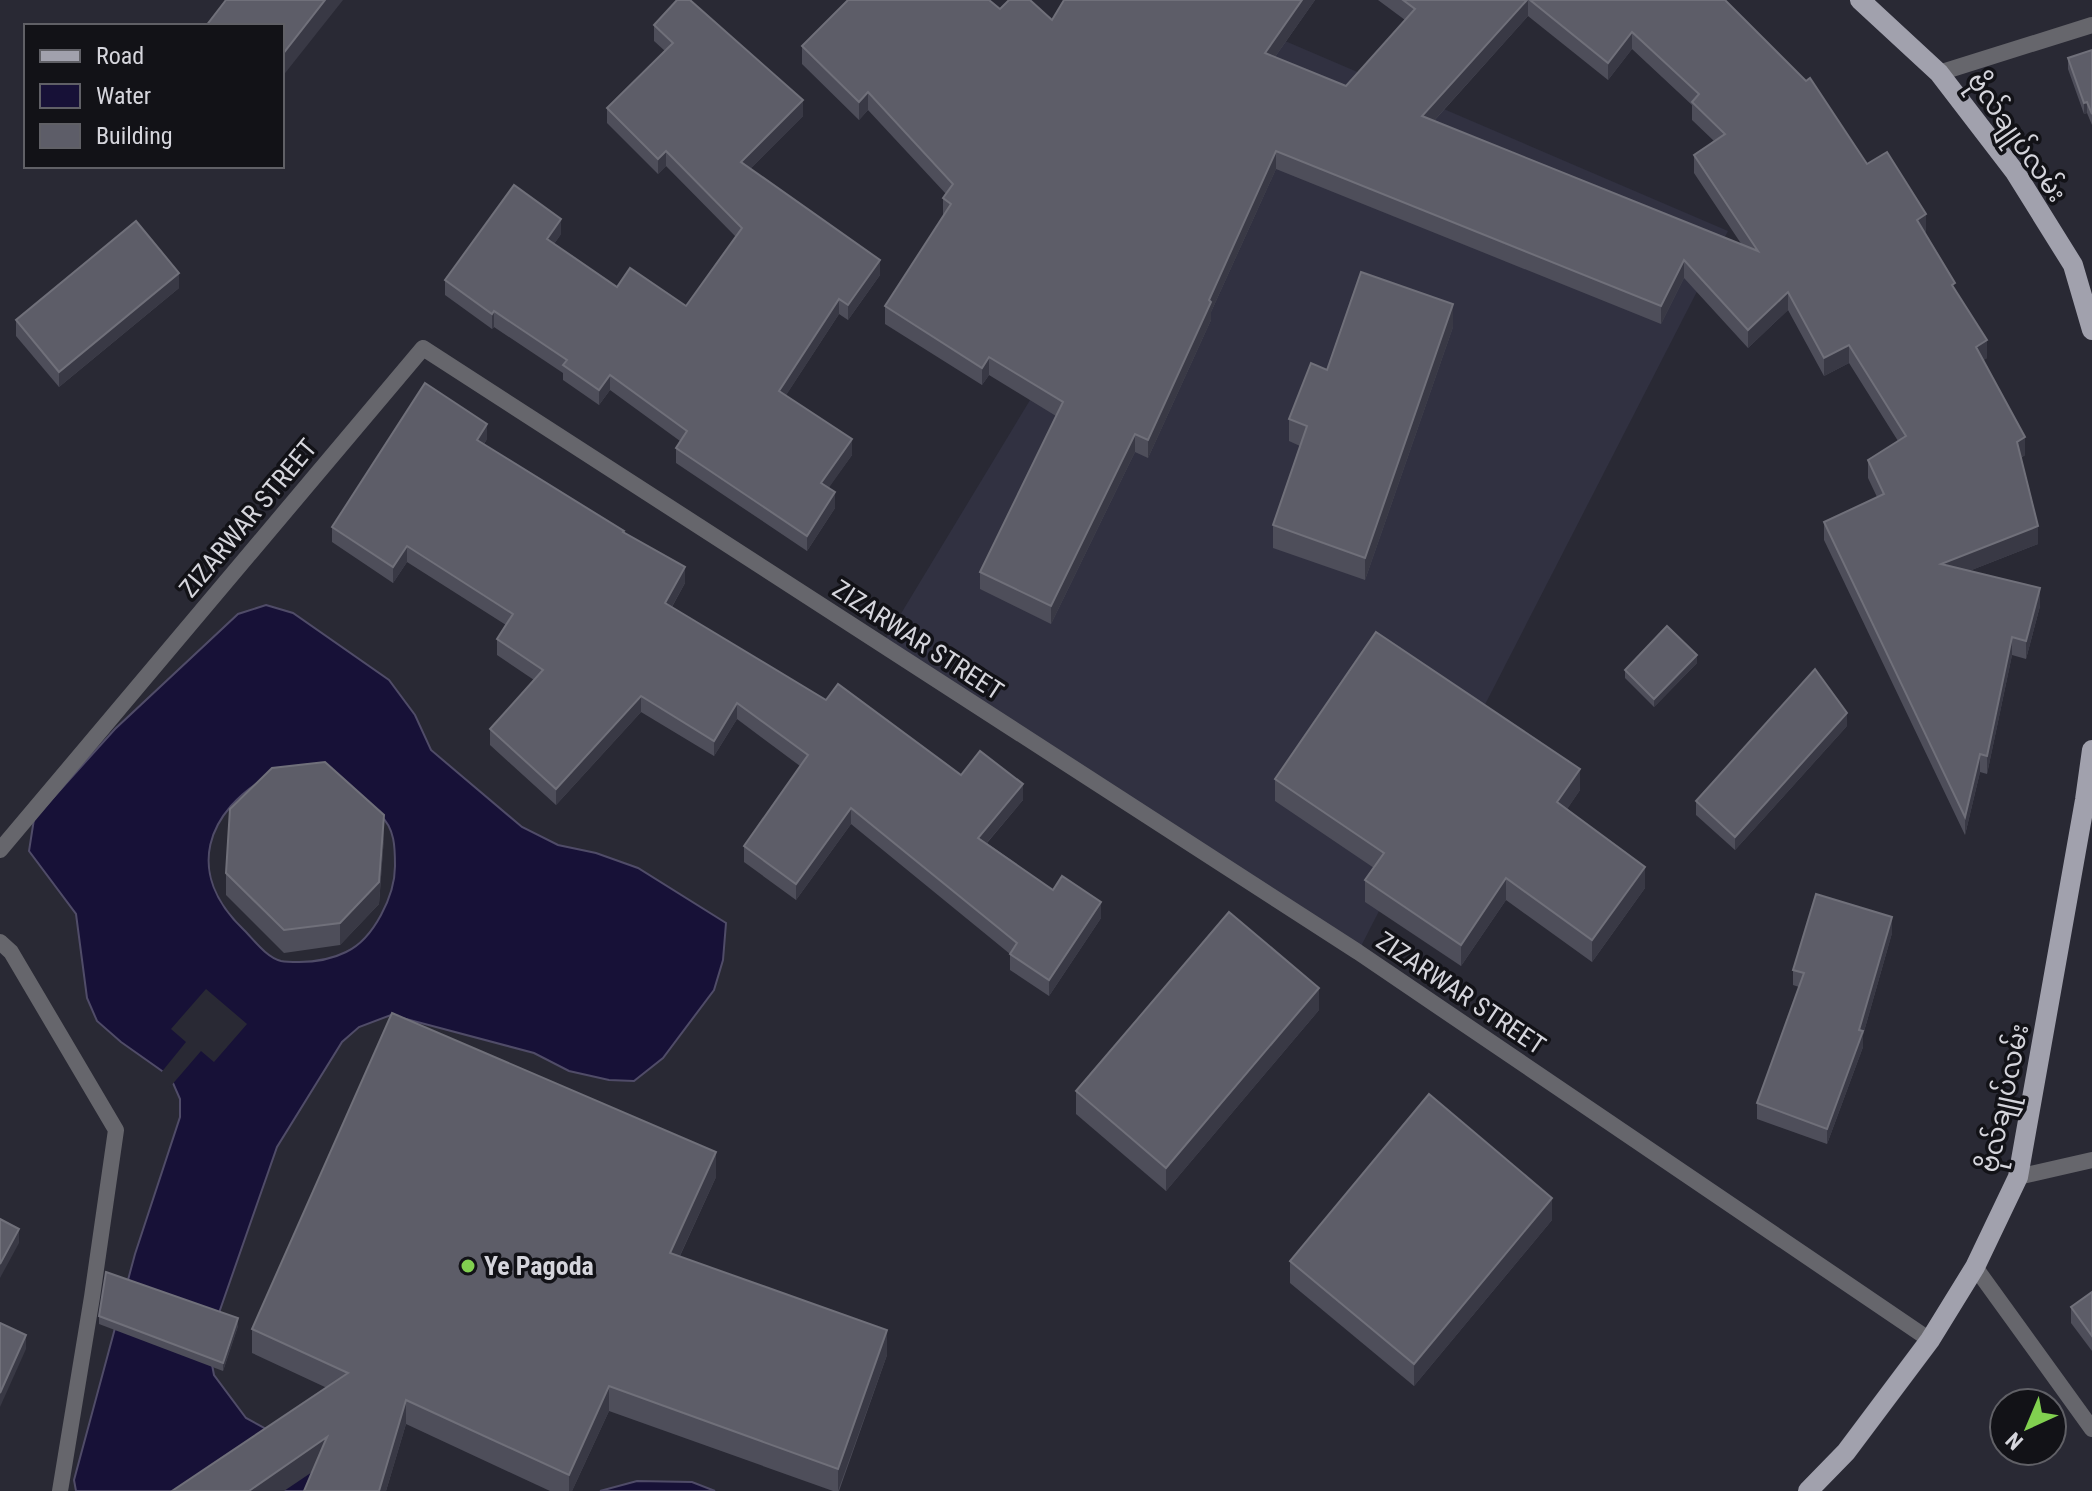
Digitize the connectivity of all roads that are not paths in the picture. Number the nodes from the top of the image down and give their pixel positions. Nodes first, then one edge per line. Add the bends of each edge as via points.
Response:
1 (1860, 0) edge
2 (2092, 25) edge
3 (1939, 73) junction
4 (2092, 330) edge
5 (2092, 750) edge
6 (0, 850) edge
7 (0, 942) edge
8 (2092, 1160) edge
9 (2018, 1177) junction
10 (1975, 1267) junction
11 (1930, 1340) junction
12 (2092, 1429) edge
13 (60, 1491) edge
14 (1808, 1491) edge

1 - 3 main road, ဗိုလ်ချုပ်လမ်း
2 - 3 street
3 - 4 main road, ဗိုလ်ချုပ်လမ်း via 2015,172 2073,265
5 - 9 main road, ဗိုလ်ချုပ်လမ်း
6 - 11 street, ZIZARWAR STREET via 423,348 1358,952
7 - 13 street via 11,952 116,1130
8 - 9 street
9 - 10 main road, ဗိုလ်ချုပ်လမ်း
10 - 11 main road, ဗိုလ်ချုပ်လမ်း
10 - 12 street
11 - 14 main road, ဗိုလ်ချုပ်လမ်း via 1846,1452

